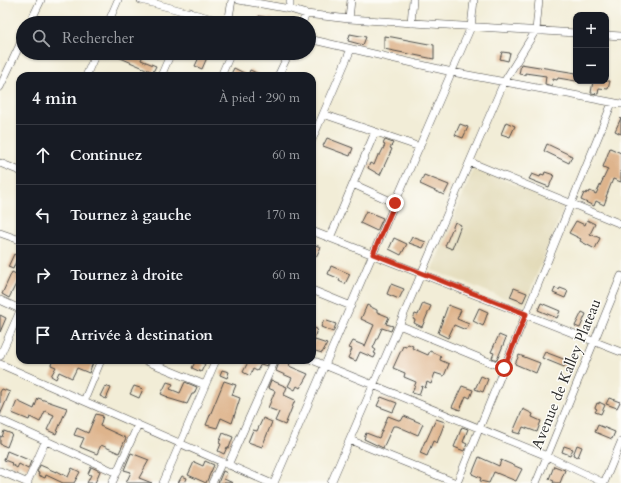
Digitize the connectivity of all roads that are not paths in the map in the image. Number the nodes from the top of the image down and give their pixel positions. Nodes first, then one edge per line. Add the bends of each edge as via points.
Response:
1 (41, 0) edge
2 (118, 0) edge
3 (141, 0) edge
4 (232, 0) edge
5 (240, 0) edge
6 (290, 0) edge
7 (351, 0) edge
8 (413, 0) edge
9 (474, 0) edge
10 (539, 0) edge
11 (290, 9) junction
12 (190, 12) junction
13 (306, 14) joint
14 (33, 16) edge
15 (111, 16) edge
16 (188, 16) edge
17 (204, 16) edge
18 (229, 16) edge
19 (349, 19) junction
20 (411, 23) junction
21 (471, 27) junction
22 (536, 30) junction
23 (573, 33) edge
24 (609, 35) edge
25 (621, 36) edge
26 (316, 41) edge
27 (351, 49) junction
28 (16, 53) edge
29 (93, 60) edge
30 (168, 60) edge
31 (228, 60) edge
32 (286, 60) edge
33 (88, 72) edge
34 (163, 72) edge
35 (223, 72) edge
36 (280, 72) edge
37 (452, 72) junction
38 (504, 82) junction
39 (0, 87) edge
40 (612, 103) junction
41 (621, 104) edge
42 (323, 114) junction
43 (316, 131) edge
44 (374, 132) junction
45 (420, 147) junction
46 (0, 162) edge
47 (470, 162) junction
48 (16, 169) edge
49 (354, 184) junction
50 (395, 203) junction
51 (571, 204) junction
52 (621, 224) edge
53 (0, 233) edge
54 (316, 233) edge
55 (330, 238) junction
56 (16, 239) edge
57 (373, 254) junction
58 (422, 274) junction
59 (621, 276) edge
60 (316, 292) edge
61 (0, 300) edge
62 (351, 306) junction
63 (16, 308) edge
64 (526, 314) junction
65 (16, 319) edge
66 (399, 325) junction
67 (594, 341) junction
68 (621, 352) edge
69 (0, 356) edge
70 (316, 362) edge
71 (0, 364) edge
72 (99, 364) edge
73 (154, 364) edge
74 (214, 364) edge
75 (273, 364) edge
76 (325, 365) junction
77 (504, 368) junction
78 (205, 385) junction
79 (374, 385) junction
80 (84, 401) junction
81 (0, 420) edge
82 (138, 425) junction
83 (480, 428) junction
84 (46, 440) junction
85 (350, 440) junction
86 (621, 442) edge
87 (180, 443) junction
88 (547, 456) junction
89 (225, 463) junction
90 (0, 471) edge
91 (117, 473) junction
92 (27, 483) edge
93 (112, 483) edge
94 (163, 483) edge
95 (212, 483) edge
96 (270, 483) edge
97 (274, 483) edge
98 (331, 483) edge
99 (456, 483) edge
100 (536, 483) edge
101 (604, 483) edge

1 - 14 street
2 - 15 street
3 - 12 street
4 - 18 street
5 - 11 street
6 - 11 street
7 - 19 street
8 - 20 street
9 - 21 street
10 - 22 street
11 - 13 street
12 - 16 street
12 - 17 street
13 - 19 street
19 - 20 street
20 - 21 street
21 - 22 street
21 - 37 street
22 - 23 street
22 - 38 street
24 - 25 street
26 - 27 street
27 - 37 street
27 - 42 street
28 - 39 street
29 - 33 street
30 - 34 street
31 - 35 street
32 - 36 street
37 - 38 street
37 - 45 street
38 - 40 street
38 - 47 street
40 - 41 street
40 - 51 street
42 - 43 street
42 - 44 street
44 - 45 street
44 - 49 street
45 - 50 street
46 - 48 street
47 - 51 street
47 - 58 street
49 - 50 street
49 - 55 street
50 - 57 street
51 - 52 street
51 - 64 street
53 - 56 street
54 - 55 street
55 - 57 street
57 - 58 street
57 - 62 street
58 - 64 street
58 - 66 street
59 - 67 street, Avenue de Kalley Plateau
60 - 62 street
61 - 63 street
62 - 76 street
64 - 67 street
64 - 77 street
65 - 69 street
66 - 77 street
66 - 79 street
67 - 68 street
67 - 88 street, Avenue de Kalley Plateau
70 - 76 street
71 - 80 street
72 - 80 street
73 - 78 street
74 - 78 street
75 - 89 street
76 - 79 street
76 - 97 street
77 - 83 street
78 - 87 street
79 - 83 street
79 - 85 street
80 - 82 street
81 - 84 street
82 - 87 street
82 - 91 street
83 - 88 street
83 - 99 street
84 - 91 street
84 - 92 street
85 - 98 street
85 - 99 street
86 - 101 street
87 - 89 street
87 - 94 street
88 - 100 street, Avenue de Kalley Plateau
88 - 101 street
89 - 95 street
89 - 96 street
90 - 92 street
91 - 93 street

